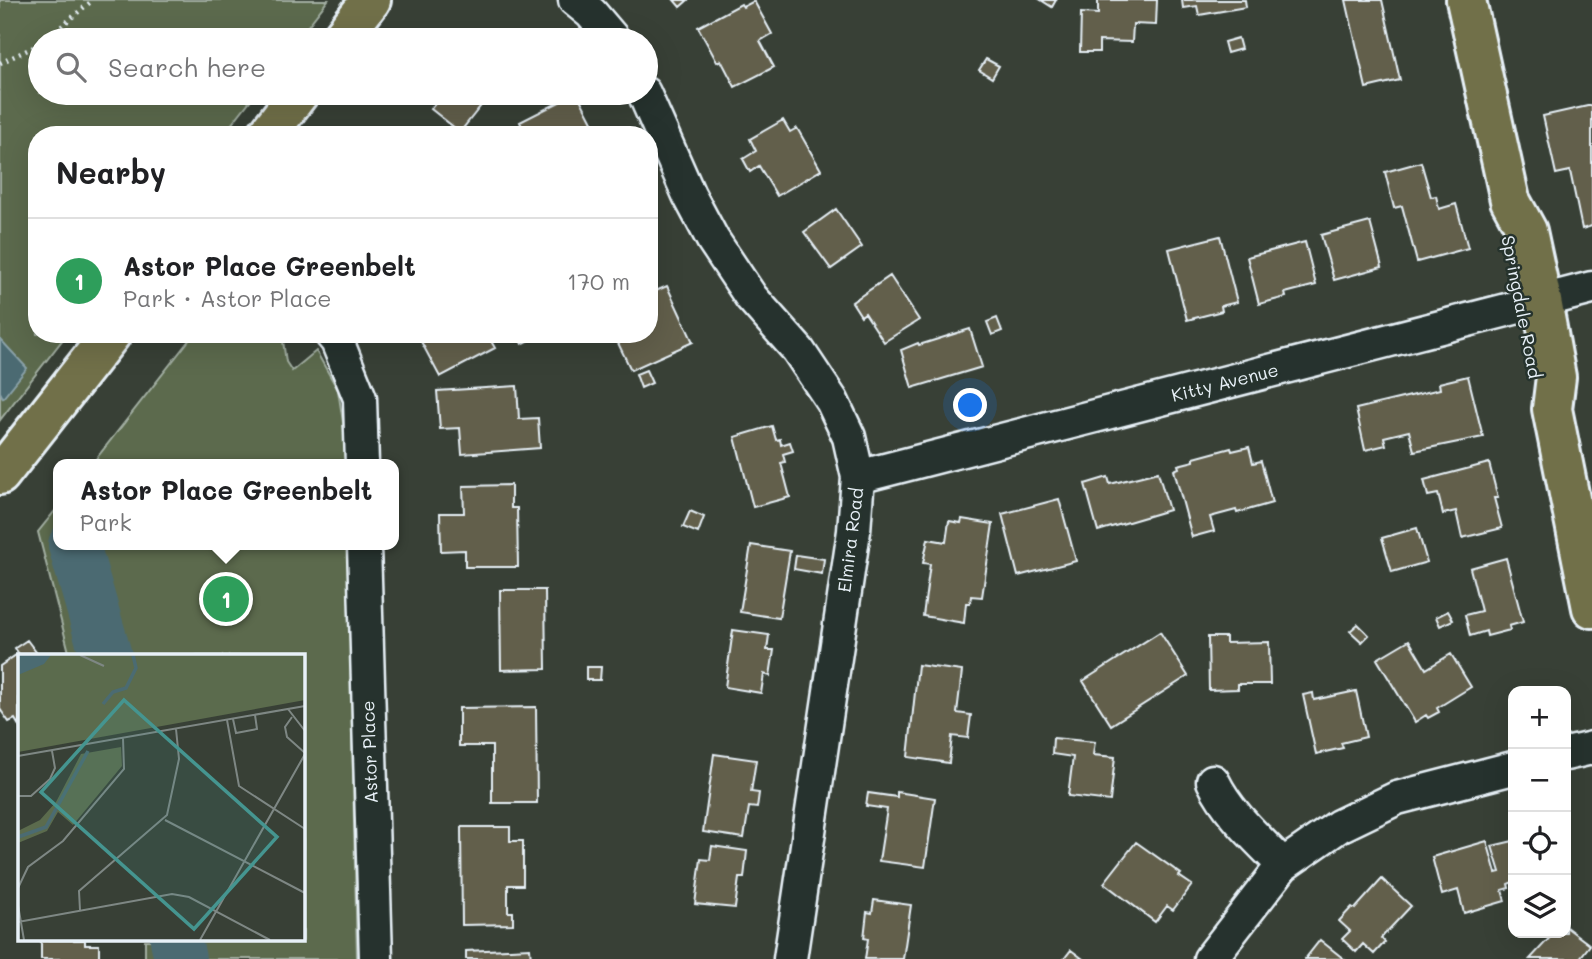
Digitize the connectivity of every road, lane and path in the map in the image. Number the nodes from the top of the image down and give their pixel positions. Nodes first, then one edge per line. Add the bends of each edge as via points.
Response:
1 (93, 0) edge
2 (371, 0) edge
3 (575, 0) edge
4 (1466, 0) edge
5 (59, 28) edge
6 (349, 28) edge
7 (604, 28) edge
8 (28, 49) edge
9 (0, 62) edge
10 (290, 105) edge
11 (649, 105) edge
12 (274, 126) edge
13 (1592, 288) edge
14 (1530, 304) junction
15 (104, 343) edge
16 (338, 343) edge
17 (362, 459) edge
18 (0, 475) edge
19 (858, 477) junction
20 (364, 550) edge
21 (1592, 608) edge
22 (1592, 748) edge
23 (1571, 753) edge
24 (1508, 769) edge
25 (1213, 781) dead end
26 (1283, 864) junction
27 (376, 959) edge
28 (790, 959) edge
29 (1210, 959) edge

1 - 5 path
2 - 6 main road
3 - 7 street
4 - 14 main road, Springdale Road via 1510,200 1527,231
8 - 9 path
10 - 12 main road
11 - 19 street, Elmira Road via 713,240 832,401 849,438
13 - 14 street, Kitty Avenue
14 - 19 street, Kitty Avenue
14 - 21 main road, Springdale Road via 1556,377 1552,409
15 - 18 main road
16 - 17 street via 360,398
19 - 28 street, Elmira Road via 854,531
20 - 27 street, Astor Place
22 - 23 street
24 - 26 street via 1397,798 1339,826
25 - 26 street via 1233,814
26 - 29 street

